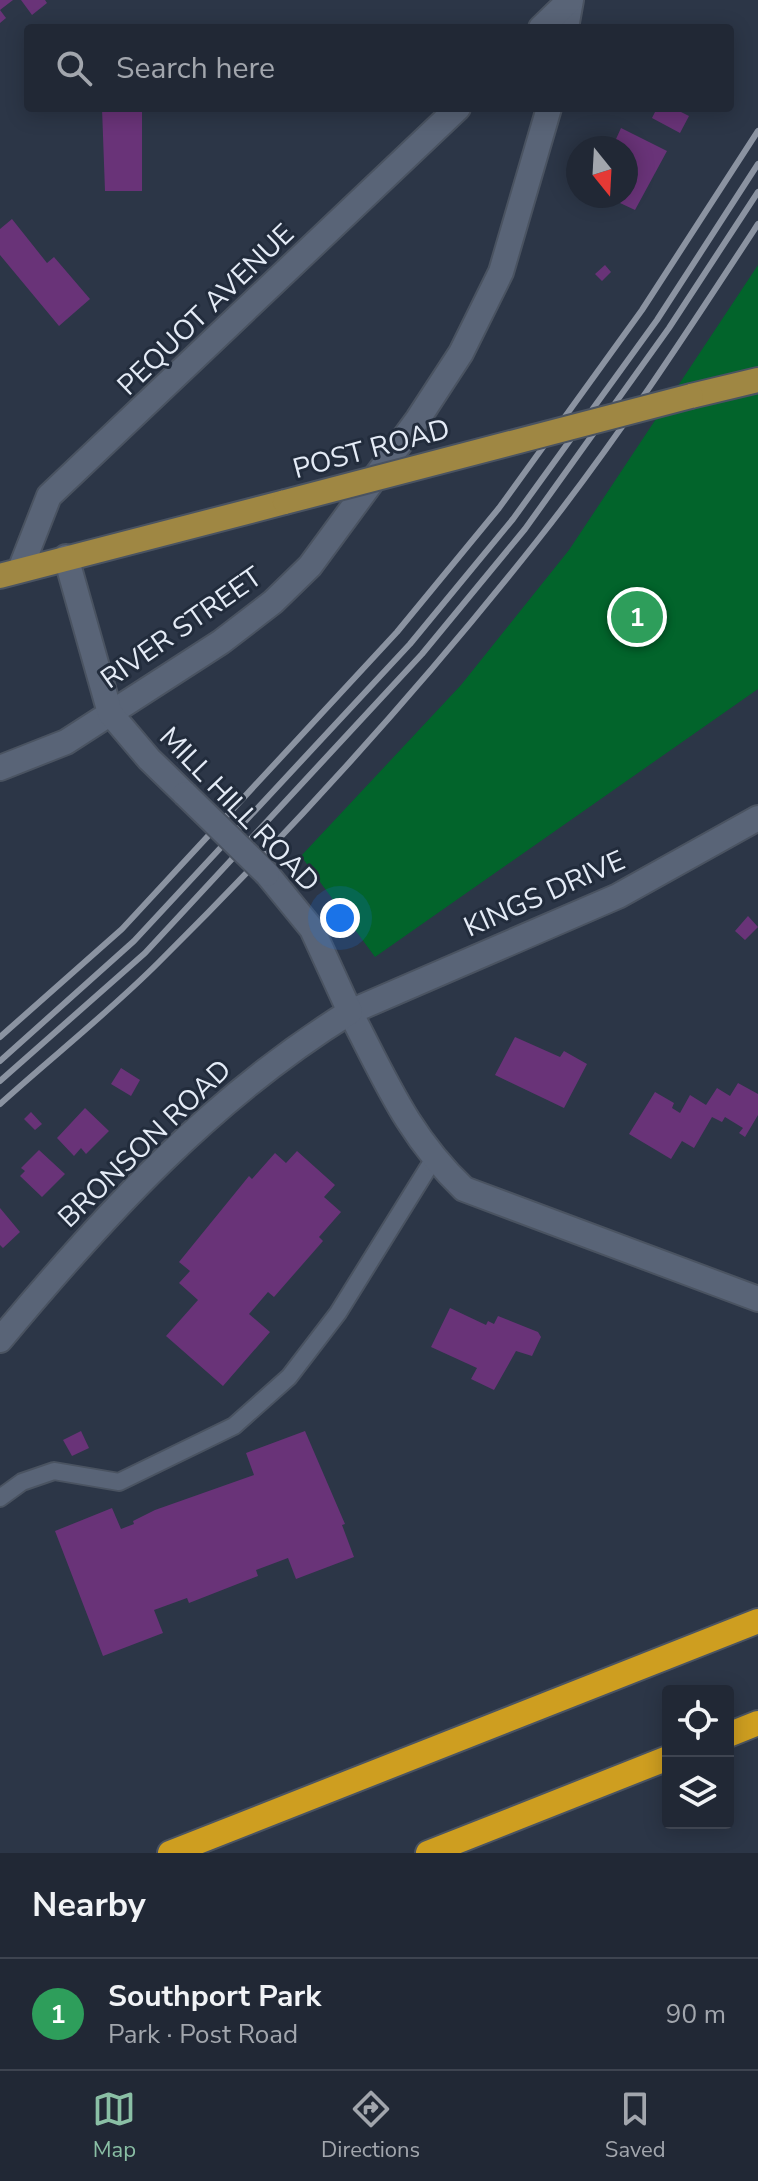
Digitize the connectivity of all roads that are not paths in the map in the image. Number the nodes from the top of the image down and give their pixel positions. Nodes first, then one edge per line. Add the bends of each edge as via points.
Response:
1 (571, 0) edge
2 (545, 24) edge
3 (567, 24) edge
4 (454, 112) edge
5 (548, 112) edge
6 (758, 380) edge
7 (66, 557) junction
8 (10, 573) edge
9 (110, 713) junction
10 (0, 768) edge
11 (758, 818) edge
12 (350, 1012) junction
13 (433, 1160) junction
14 (758, 1299) edge
15 (0, 1340) edge
16 (0, 1498) edge
17 (758, 1621) edge
18 (758, 1723) edge
19 (734, 1733) edge
20 (662, 1760) edge
21 (170, 1853) edge
22 (428, 1853) edge

1 - 2 street
1 - 3 street
4 - 8 street, PEQUOT AVENUE via 49,496
5 - 9 street, RIVER STREET via 501,272 461,353 418,419 310,566 273,602
6 - 7 main road, POST ROAD, bridge
7 - 8 main road, POST ROAD
7 - 9 street, MILL HILL ROAD
9 - 10 street, RIVER STREET via 66,742
9 - 12 street, MILL HILL ROAD, bridge via 149,759 267,874 312,929
11 - 12 street, KINGS DRIVE via 618,896
12 - 13 street, MILL HILL ROAD via 410,1128
12 - 15 street, BRONSON ROAD via 290,1049 198,1125 124,1196
13 - 14 street, MILL HILL ROAD via 464,1189
13 - 16 lane via 338,1313 289,1377 234,1426 119,1482 54,1471 22,1482
17 - 21 highway
18 - 19 highway
20 - 22 highway

